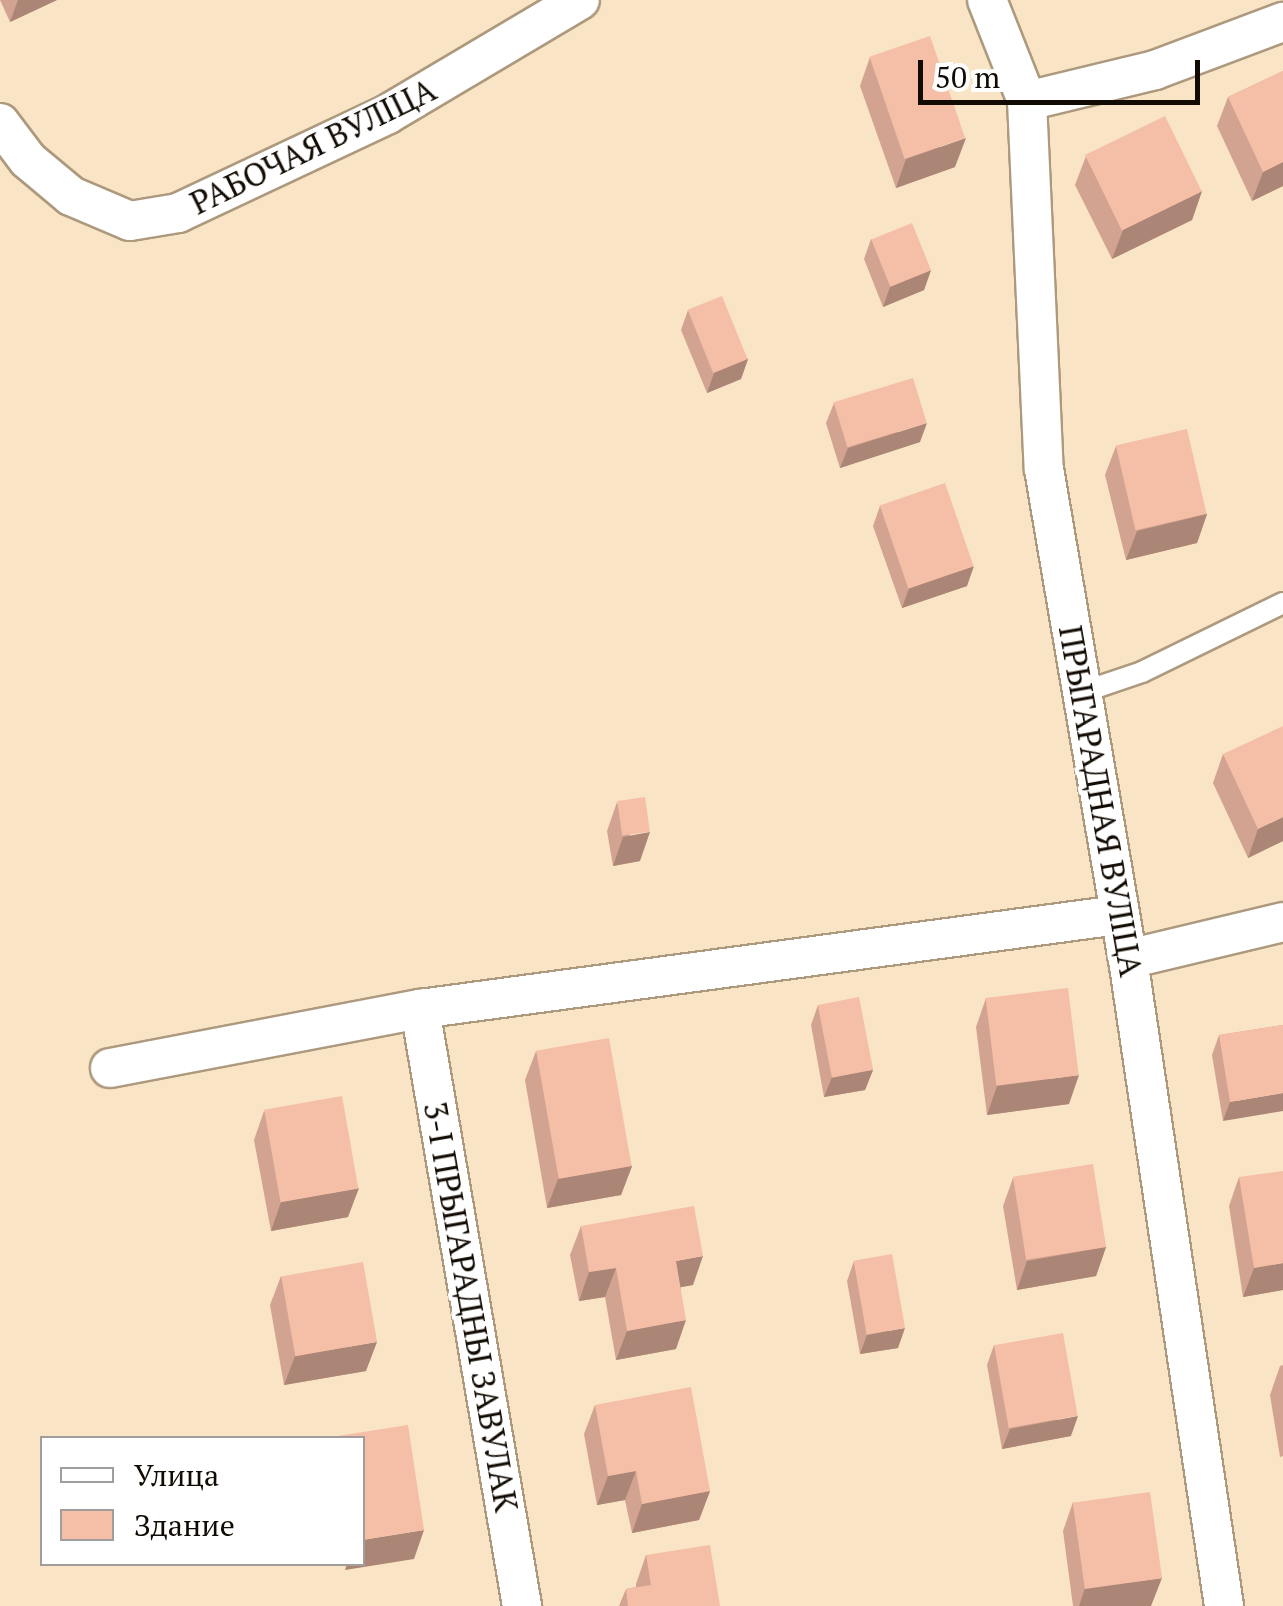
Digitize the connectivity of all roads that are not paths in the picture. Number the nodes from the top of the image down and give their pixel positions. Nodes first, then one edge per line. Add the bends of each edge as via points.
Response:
1 (580, 0) edge
2 (987, 0) edge
3 (1283, 22) edge
4 (1026, 101) junction
5 (0, 124) edge
6 (1283, 603) edge
7 (1082, 692) junction
8 (1118, 915) junction
9 (1283, 922) edge
10 (1128, 958) junction
11 (420, 1009) junction
12 (110, 1068) dead end
13 (522, 1606) edge
14 (1224, 1606) edge

1 - 5 street, РАБОЧАЯ ВУЛІЦА via 388,114 178,212 130,221 71,196 28,160
2 - 4 street, ПРЫГАРАДНАЯ ВУЛІЦА
3 - 4 street via 1155,70
4 - 7 street, ПРЫГАРАДНАЯ ВУЛІЦА via 1044,469
6 - 7 lane via 1142,672
7 - 8 street, ПРЫГАРАДНАЯ ВУЛІЦА
8 - 10 street, ПРЫГАРАДНАЯ ВУЛІЦА
8 - 11 street
9 - 10 street
10 - 14 street, ПРЫГАРАДНАЯ ВУЛІЦА
11 - 12 street
11 - 13 street, 3-І ПРЫГАРАДНЫ ЗАВУЛАК

